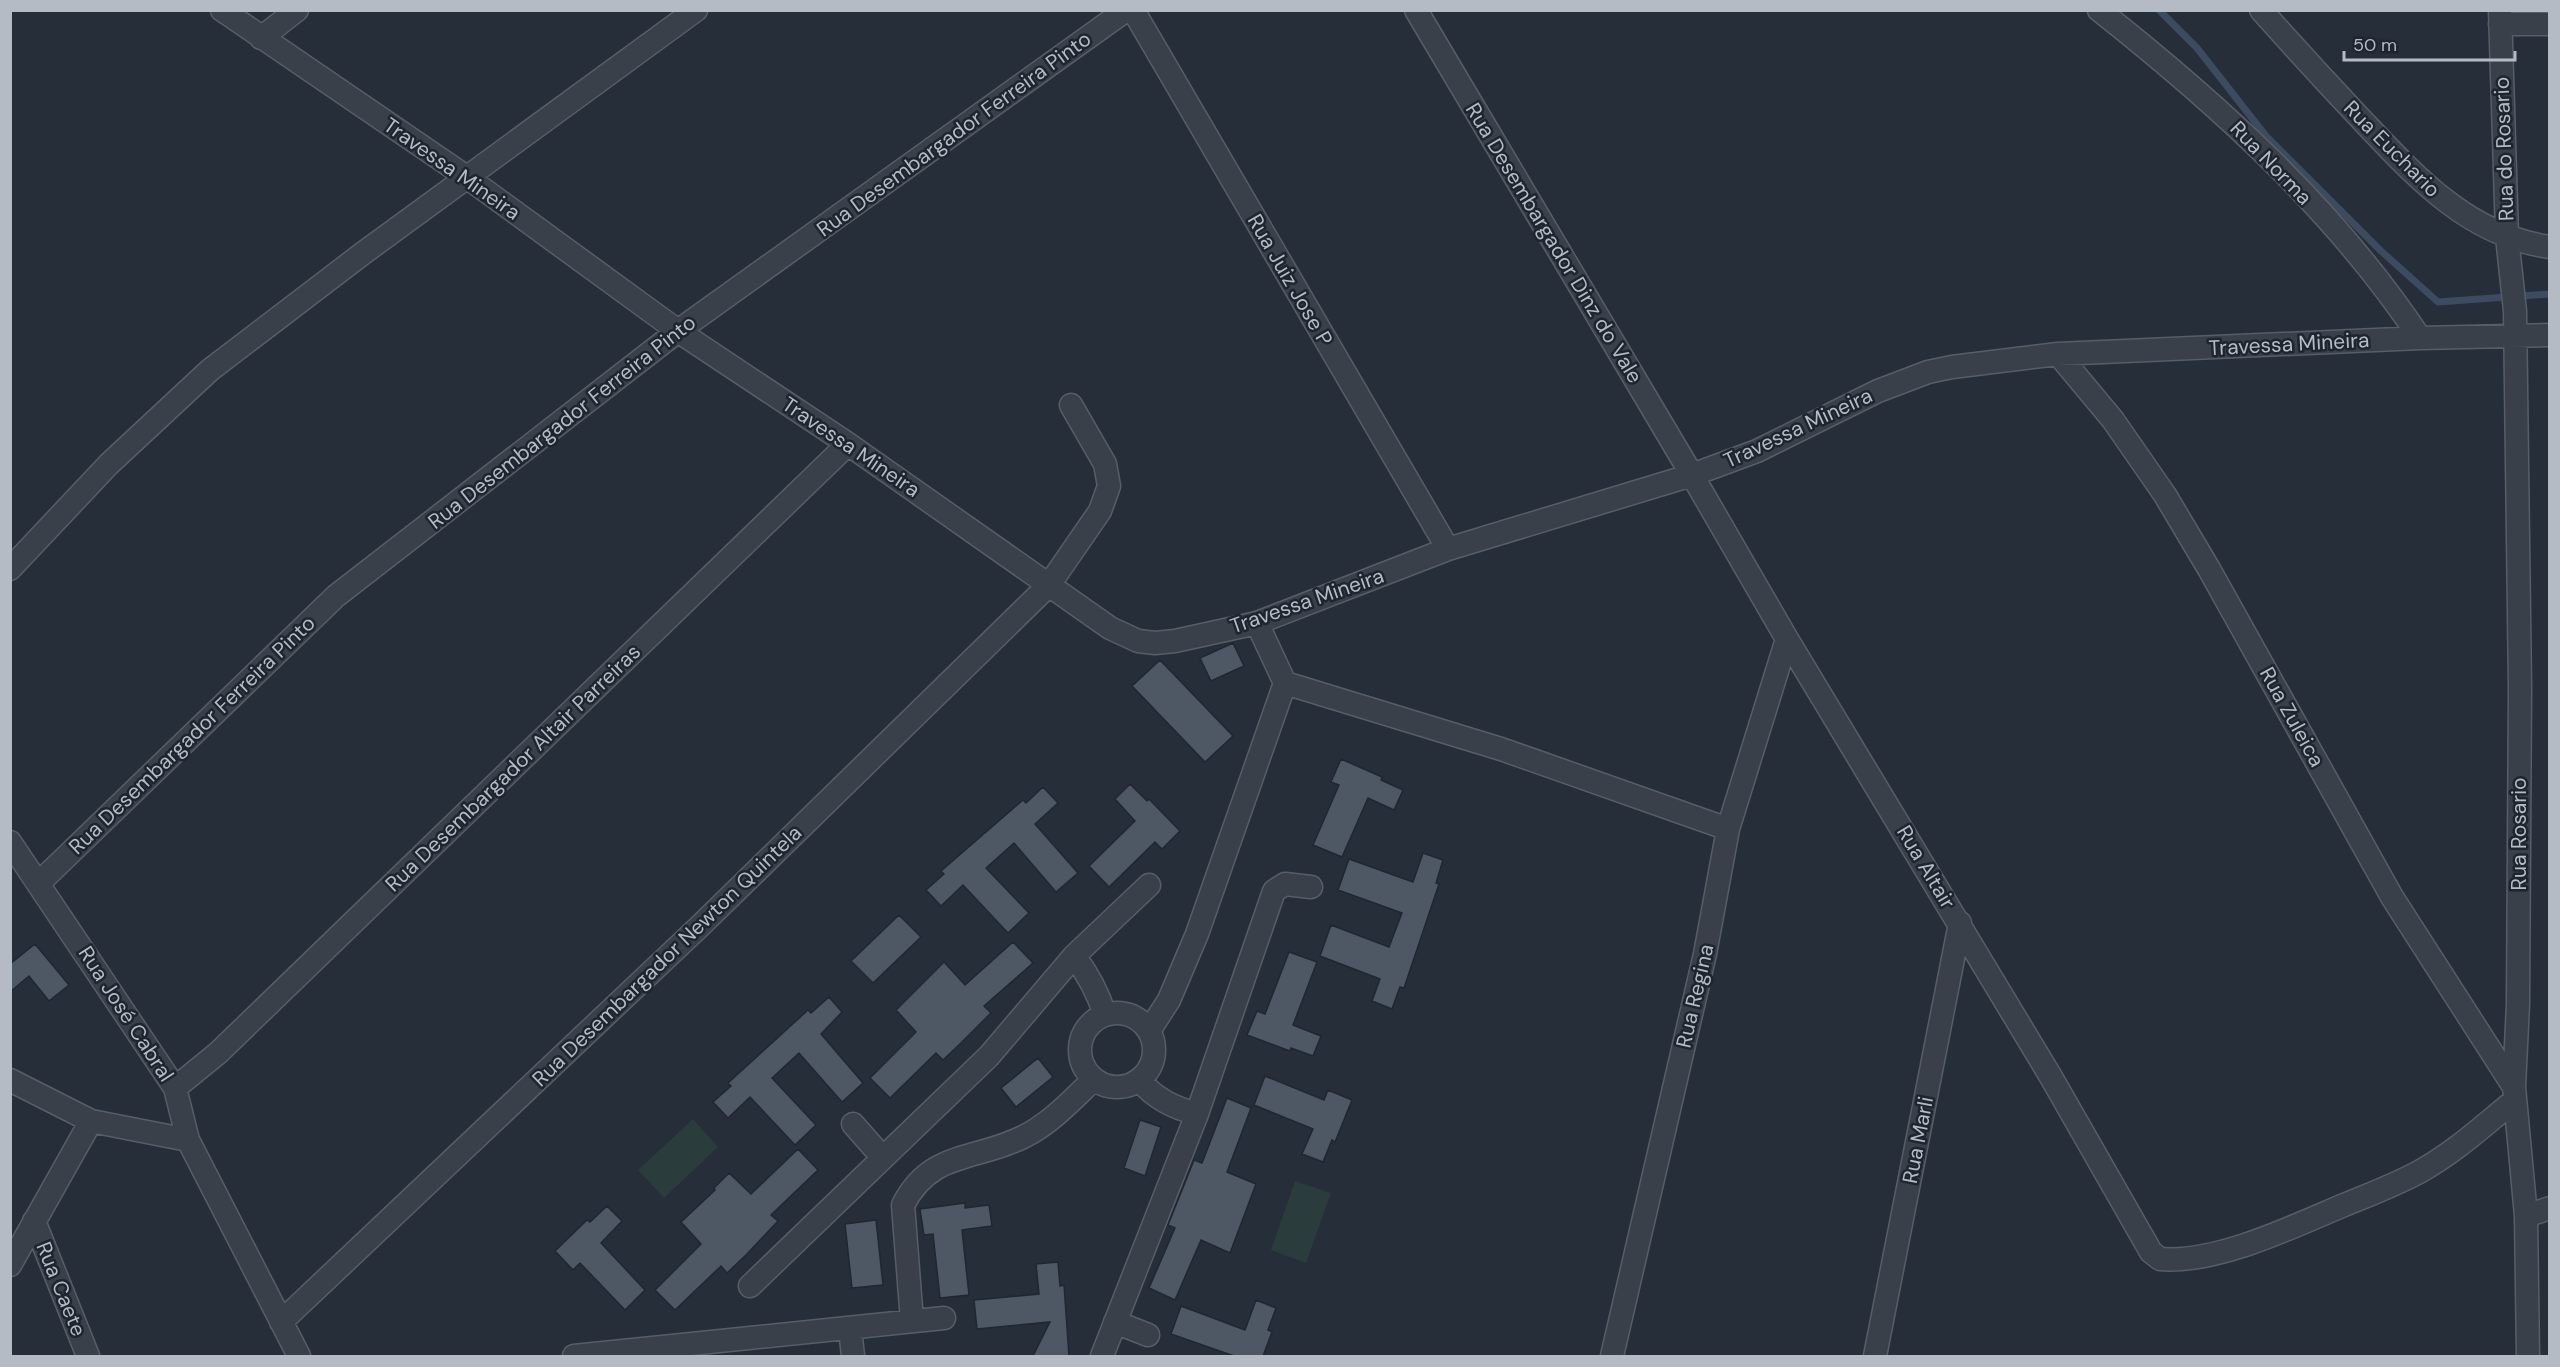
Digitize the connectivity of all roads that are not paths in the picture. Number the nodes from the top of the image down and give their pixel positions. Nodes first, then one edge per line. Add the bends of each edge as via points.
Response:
1 (222, 10) edge
2 (297, 10) edge
3 (696, 10) edge
4 (1126, 10) edge
5 (1133, 10) edge
6 (1416, 10) edge
7 (2099, 10) edge
8 (2261, 10) edge
9 (2500, 17) edge
10 (2550, 24) edge
11 (261, 38) junction
12 (468, 178) junction
13 (2507, 237) junction
14 (2550, 247) edge
15 (2515, 310) joint
16 (678, 331) junction
17 (2514, 334) junction
18 (2550, 335) edge
19 (2420, 338) junction
20 (2058, 354) junction
21 (1071, 405) dead end
22 (849, 444) junction
23 (1692, 475) junction
24 (1448, 549) junction
25 (10, 569) edge
26 (1049, 585) junction
27 (1257, 623) junction
28 (1787, 639) junction
29 (1285, 683) junction
30 (1728, 829) junction
31 (10, 842) edge
32 (39, 883) junction
33 (1149, 885) dead end
34 (1311, 887) dead end
35 (1960, 923) junction
36 (1074, 956) junction
37 (1105, 1014) junction
38 (1149, 1031) junction
39 (1094, 1079) junction
40 (10, 1080) edge
41 (1139, 1080) junction
42 (175, 1089) junction
43 (2514, 1094) junction
44 (1197, 1114) junction
45 (91, 1121) junction
46 (853, 1124) dead end
47 (188, 1140) junction
48 (883, 1158) junction
49 (2550, 1208) edge
50 (2526, 1216) junction
51 (34, 1221) junction
52 (10, 1265) edge
53 (750, 1286) dead end
54 (944, 1318) dead end
55 (912, 1321) junction
56 (281, 1322) junction
57 (1115, 1322) junction
58 (850, 1329) junction
59 (1148, 1335) dead end
60 (88, 1356) edge
61 (299, 1356) edge
62 (574, 1356) edge
63 (853, 1356) edge
64 (1102, 1356) edge
65 (1612, 1356) edge
66 (1875, 1356) edge
67 (2528, 1356) edge

1 - 11 street, Travessa Mineira
2 - 11 street
3 - 12 street
4 - 16 street, Rua Desembargador Ferreira Pinto
5 - 24 street, Rua Juiz Jose P
6 - 23 street, Rua Desembargador Dinz do Vale
7 - 19 street, Rua Norma via 2254,141 2380,282
8 - 13 street, Rua Euchario via 2384,144 2432,190 2467,217
9 - 10 street
9 - 13 street, Rua do Rosario
11 - 12 street, Travessa Mineira
12 - 16 street, Travessa Mineira
12 - 25 street via 210,370 109,465
13 - 14 street, Rua Euchario
13 - 15 street, Rua do Rosario
15 - 17 street, Rua Rosario
16 - 22 street, Travessa Mineira
16 - 32 street, Rua Desembargador Ferreira Pinto via 336,596
17 - 18 street, Travessa Mineira
17 - 19 street, Travessa Mineira
17 - 43 street, Rua Rosario via 2520,689
19 - 20 street, Travessa Mineira
20 - 23 street, Travessa Mineira via 1928,372 1841,409 1785,439
20 - 43 street, Rua Zuleica via 2113,420 2165,495 2392,897
21 - 26 street, Rua Desembargador Newton Quintela via 1105,464 1109,486 1100,511
22 - 26 street, Travessa Mineira
22 - 42 street, Rua Desembargador Altair Parreiras via 218,1053
23 - 24 street, Travessa Mineira
23 - 28 street, Rua Altair
24 - 27 street, Travessa Mineira
26 - 27 street, Travessa Mineira via 1110,628 1138,640 1175,641
26 - 56 street, Rua Desembargador Newton Quintela via 701,925
27 - 29 street
28 - 30 street, Rua Regina
28 - 35 street, Rua Altair
29 - 30 street via 1501,749
29 - 38 street via 1197,934 1169,1000
30 - 65 street, Rua Regina via 1705,954
31 - 32 street, Rua José Cabral
32 - 42 street, Rua José Cabral
33 - 36 street
34 - 44 street via 1286,884 1274,891
35 - 43 street, Rua Altair via 2147,1246 2160,1259 2189,1259 2242,1246 2419,1172 2442,1158
35 - 66 street, Rua Marli
36 - 37 street via 1099,995
36 - 48 street via 990,1056
37 - 38 street via 1127,1014
37 - 39 street via 1081,1038 1081,1061
38 - 41 street via 1153,1059
39 - 41 street via 1115,1088
39 - 55 street via 1038,1128 997,1148 952,1159 924,1176 911,1191 903,1205
40 - 45 street
41 - 44 street via 1159,1100
42 - 47 street, Rua José Cabral
43 - 50 street, Rua Rosario
44 - 57 street
45 - 47 street
45 - 51 street
46 - 48 street
47 - 56 street, Rua José Cabral
48 - 53 street
49 - 50 street
50 - 67 street, Rua Rosario
51 - 52 street
51 - 60 street, Rua Caete
54 - 55 street
55 - 58 street
56 - 61 street, Rua José Cabral
57 - 59 street
57 - 64 street
58 - 62 street
58 - 63 street

